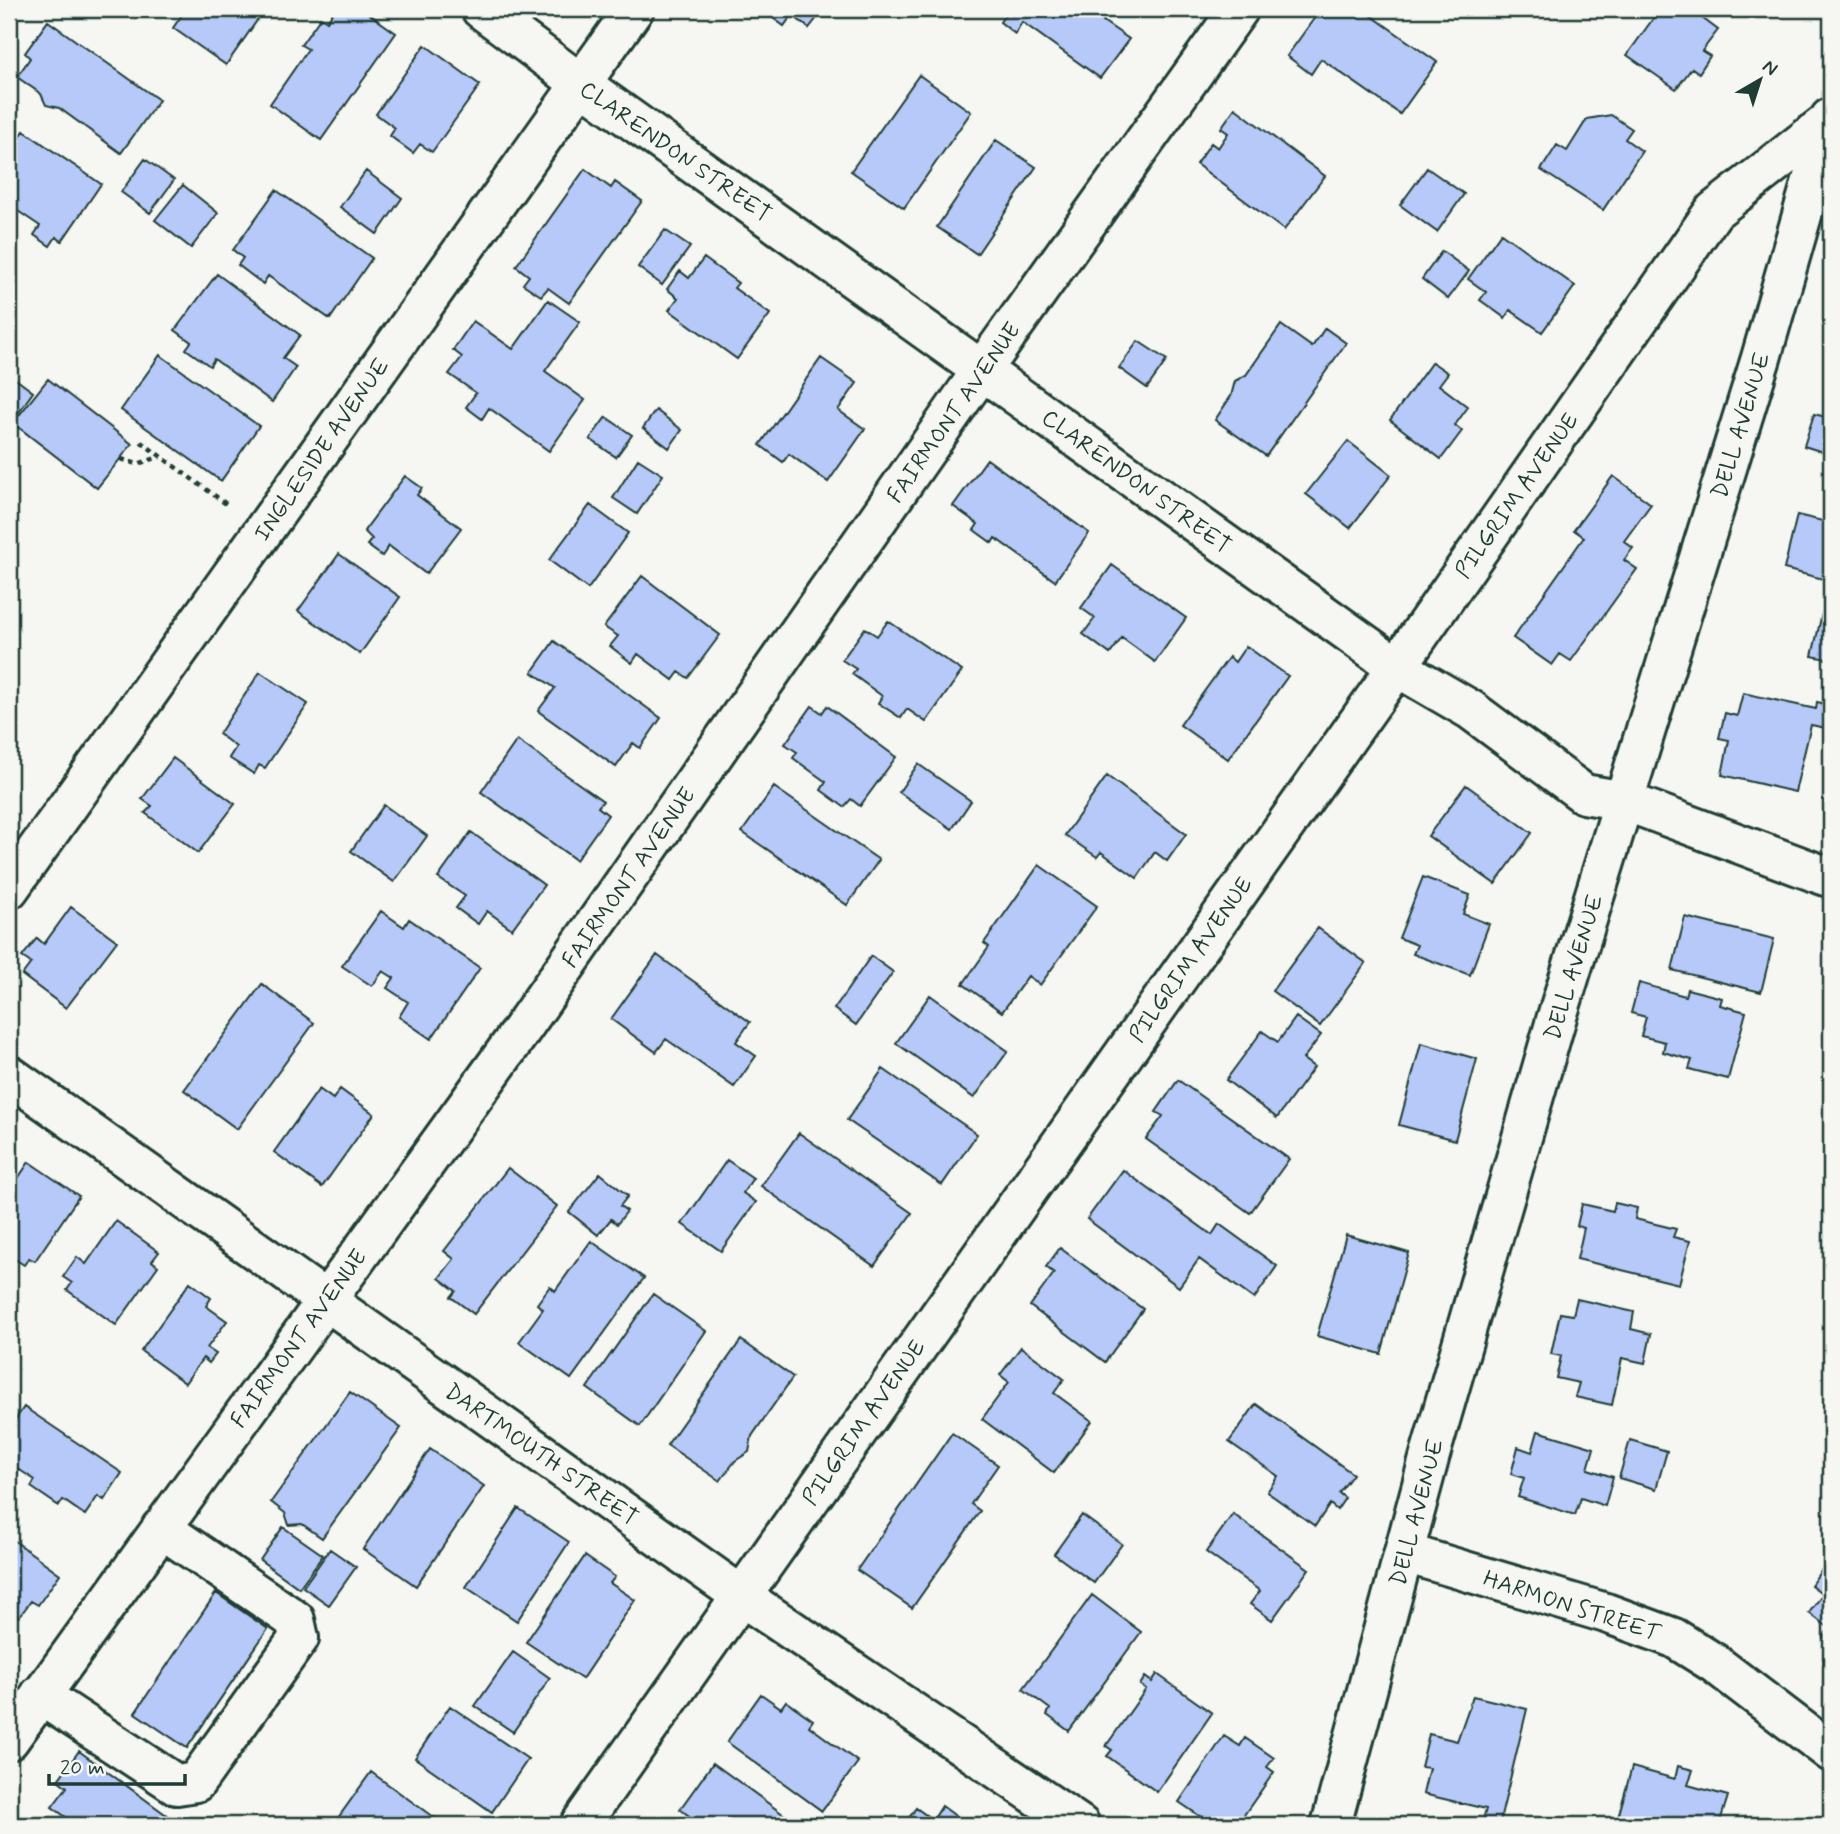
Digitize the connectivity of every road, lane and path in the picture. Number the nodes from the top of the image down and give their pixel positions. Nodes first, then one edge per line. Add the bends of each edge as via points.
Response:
1 (481, 9) edge
2 (634, 9) edge
3 (1239, 9) edge
4 (580, 83) junction
5 (1830, 118) edge
6 (982, 370) junction
7 (141, 442) dead end
8 (161, 456) junction
9 (121, 459) dead end
10 (238, 513) dead end
11 (1397, 667) junction
12 (1625, 801) junction
13 (1831, 878) edge
14 (9, 889) edge
15 (9, 1075) edge
16 (324, 1300) junction
17 (161, 1528) junction
18 (1405, 1553) junction
19 (741, 1595) junction
20 (40, 1695) junction
21 (9, 1740) edge
22 (1831, 1752) edge
23 (580, 1825) edge
24 (1080, 1825) edge
25 (1331, 1825) edge

1 - 4 street, CLARENDON STREET
2 - 4 street, INGLESIDE AVENUE
3 - 6 street, FAIRMONT AVENUE
4 - 6 street, CLARENDON STREET
4 - 14 street, INGLESIDE AVENUE
5 - 11 street, PILGRIM AVENUE via 1714,211
5 - 12 street, DELL AVENUE
6 - 11 street, CLARENDON STREET
6 - 16 street, FAIRMONT AVENUE via 515,1039
7 - 8 path
8 - 9 path via 137,464
8 - 10 path
11 - 12 street, CLARENDON STREET via 1471,710 1584,794
11 - 19 street, PILGRIM AVENUE
12 - 13 street, CLARENDON STREET
12 - 18 street, DELL AVENUE via 1556,1020
15 - 16 street, DARTMOUTH STREET
16 - 17 street, FAIRMONT AVENUE
16 - 19 street, DARTMOUTH STREET
17 - 20 street, FAIRMONT AVENUE
17 - 20 street via 295,1619 299,1638 196,1782 177,1785
18 - 22 street, HARMON STREET via 1674,1638
18 - 25 street, DELL AVENUE
19 - 23 street, PILGRIM AVENUE
19 - 24 street, DARTMOUTH STREET
20 - 21 street, FAIRMONT AVENUE

